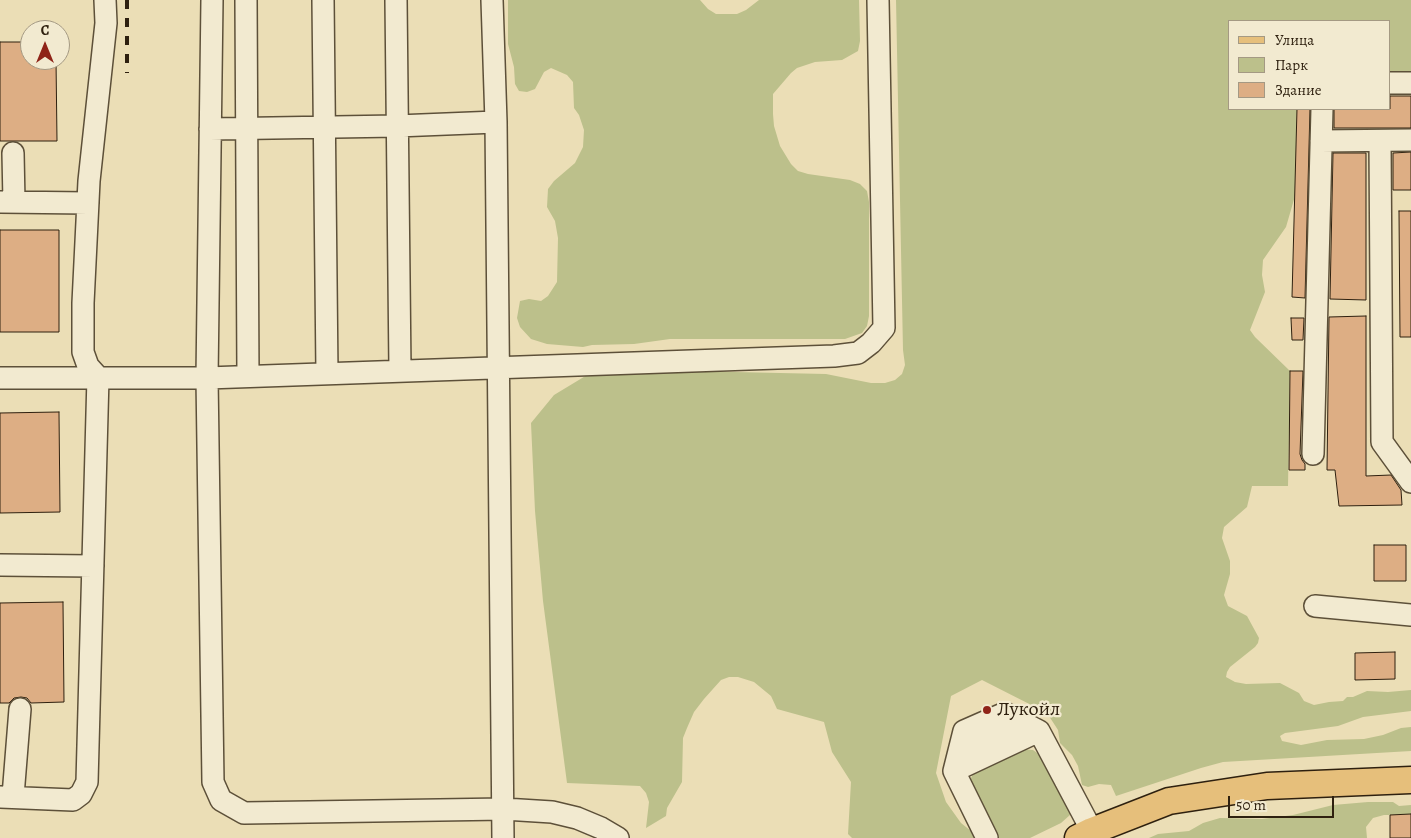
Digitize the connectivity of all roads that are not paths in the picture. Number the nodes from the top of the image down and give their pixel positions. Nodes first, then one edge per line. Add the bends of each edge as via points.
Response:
1 (105, 0) edge
2 (212, 0) edge
3 (246, 0) edge
4 (323, 0) edge
5 (396, 0) edge
6 (492, 0) edge
7 (878, 0) edge
8 (1391, 83) edge
9 (1411, 83) edge
10 (1322, 110) edge
11 (496, 122) junction
12 (397, 126) junction
13 (324, 128) junction
14 (210, 129) junction
15 (247, 129) junction
16 (1380, 140) junction
17 (1411, 140) edge
18 (1321, 141) junction
19 (13, 153) dead end
20 (7, 202) edge
21 (88, 203) junction
22 (499, 366) junction
23 (400, 370) junction
24 (327, 373) junction
25 (248, 376) junction
26 (98, 377) junction
27 (0, 378) edge
28 (207, 378) junction
29 (1313, 454) dead end
30 (1411, 482) edge
31 (0, 565) edge
32 (93, 566) junction
33 (1315, 606) dead end
34 (1411, 615) edge
35 (20, 709) dead end
36 (1031, 727) junction
37 (956, 761) junction
38 (1411, 780) edge
39 (7, 797) edge
40 (504, 809) junction
41 (1085, 834) edge
42 (504, 838) edge
43 (618, 838) edge
44 (986, 838) edge

1 - 21 lane via 106,23
2 - 14 lane
3 - 15 lane
4 - 13 lane
5 - 12 lane
6 - 11 lane
7 - 22 lane via 884,328 871,343 858,353 834,356
8 - 9 lane
10 - 18 lane
11 - 12 lane
11 - 22 lane
12 - 13 lane
12 - 23 lane
13 - 15 lane
13 - 24 lane
14 - 15 lane
14 - 28 lane
15 - 25 lane
16 - 17 lane
16 - 18 lane
16 - 30 lane via 1382,442
18 - 29 lane
19 - 20 lane
20 - 21 lane
21 - 26 lane via 83,352 88,366
22 - 23 lane
22 - 40 lane
23 - 24 lane
24 - 25 lane
25 - 28 lane
26 - 27 lane
26 - 28 lane
26 - 32 lane
28 - 40 lane via 213,782 221,800 244,813
31 - 32 lane
32 - 39 lane via 87,782 81,794 73,800
33 - 34 lane
35 - 39 lane
36 - 37 lane
36 - 37 lane via 1005,712 964,731
36 - 41 lane
37 - 44 lane
38 - 41 main road via 1267,786 1169,801
40 - 42 lane
40 - 43 lane via 552,812 576,818

